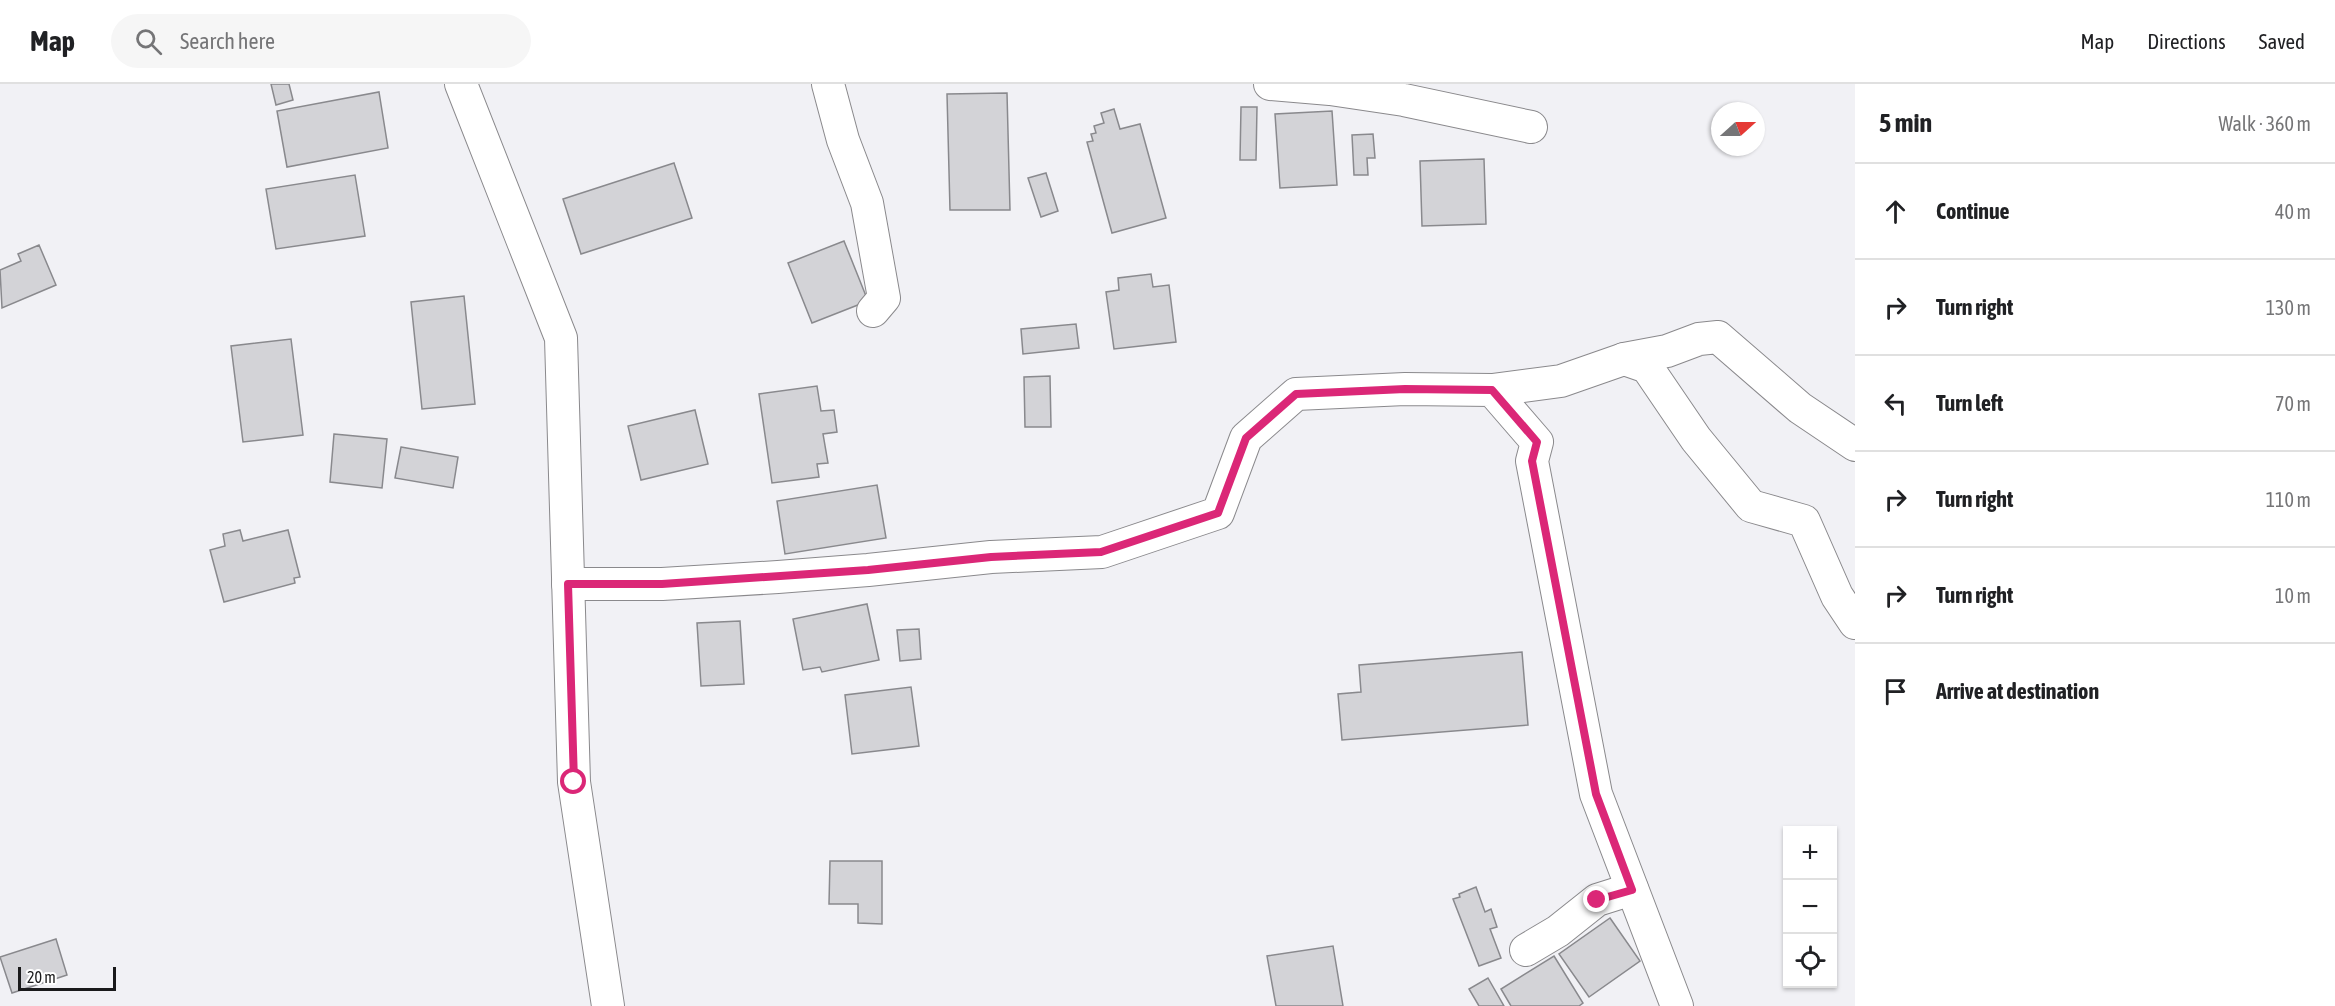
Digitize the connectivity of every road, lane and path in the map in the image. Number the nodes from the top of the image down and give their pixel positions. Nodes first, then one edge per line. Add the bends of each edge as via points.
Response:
1 (461, 84) edge
2 (828, 84) edge
3 (1270, 84) edge
4 (1531, 127) dead end
5 (873, 311) dead end
6 (1624, 359) junction
7 (1492, 390) junction
8 (1855, 445) edge
9 (568, 584) junction
10 (1855, 623) edge
11 (1632, 890) junction
12 (1526, 950) dead end
13 (608, 1006) edge
14 (1677, 1006) edge

1 - 9 street via 561,338
2 - 5 street via 843,140 867,203 885,298
3 - 4 street via 1404,100
6 - 7 street via 1561,381
6 - 8 street via 1718,337 1800,408
6 - 10 street via 1647,367 1696,439 1751,506 1804,521 1838,596
7 - 9 street via 1296,394 1246,438 1218,513 1101,552 991,557 662,584
7 - 11 street via 1537,442 1532,461 1596,794
9 - 13 street via 574,782
11 - 12 street via 1597,900 1558,932
11 - 14 street

